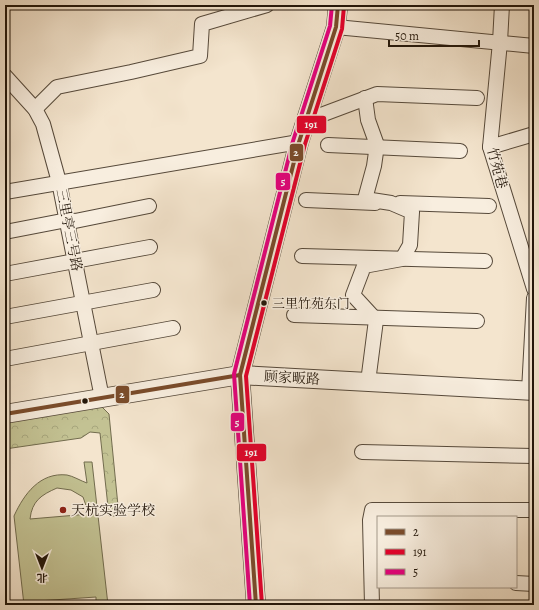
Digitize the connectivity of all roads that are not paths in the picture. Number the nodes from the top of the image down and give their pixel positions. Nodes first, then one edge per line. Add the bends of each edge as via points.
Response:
1 (267, 5) edge
2 (338, 5) edge
3 (502, 5) edge
4 (336, 27) junction
5 (500, 42) junction
6 (534, 46) edge
7 (5, 76) edge
8 (365, 98) junction
9 (477, 98) dead end
10 (35, 109) junction
11 (305, 121) junction
12 (534, 134) edge
13 (298, 142) junction
14 (328, 145) dead end
15 (376, 147) junction
16 (490, 147) junction
17 (460, 151) dead end
18 (59, 182) junction
19 (5, 192) edge
20 (306, 200) dead end
21 (391, 203) junction
22 (149, 206) dead end
23 (489, 206) dead end
24 (67, 220) junction
25 (5, 232) edge
26 (150, 247) dead end
27 (302, 256) dead end
28 (402, 259) junction
29 (75, 261) junction
30 (485, 262) dead end
31 (5, 274) edge
32 (534, 289) edge
33 (153, 290) dead end
34 (534, 298) edge
35 (83, 304) junction
36 (294, 315) dead end
37 (5, 317) edge
38 (374, 318) junction
39 (477, 321) dead end
40 (174, 328) dead end
41 (91, 344) junction
42 (5, 359) edge
43 (240, 375) junction
44 (368, 382) junction
45 (532, 391) edge
46 (102, 398) junction
47 (5, 414) edge
48 (362, 452) dead end
49 (534, 456) edge
50 (534, 510) edge
51 (374, 573) edge
52 (517, 583) edge
53 (534, 584) edge
54 (256, 605) edge
55 (372, 605) edge

1 - 10 street via 202,24 200,56 57,87
2 - 4 street
3 - 5 street, 竹苑巷
4 - 5 street
4 - 11 street
5 - 6 street
5 - 16 street, 竹苑巷
7 - 10 street, 三里亭三号路
8 - 9 street via 377,94
8 - 11 street
8 - 15 street
10 - 18 street, 三里亭三号路 via 43,124
11 - 13 street
12 - 16 street
13 - 18 street
13 - 43 street
14 - 15 street
15 - 17 street
15 - 21 street via 365,199
16 - 32 street, 竹苑巷
18 - 19 street
18 - 24 street, 三里亭三号路
20 - 21 street
21 - 23 street
21 - 28 street via 412,212 410,245
22 - 24 street via 75,221
24 - 25 street
24 - 29 street, 三里亭三号路
26 - 29 street
27 - 28 street
28 - 30 street
28 - 38 street via 364,266 353,295
29 - 31 street
29 - 35 street, 三里亭三号路
33 - 35 street
34 - 45 street
35 - 37 street
35 - 41 street, 三里亭三号路
36 - 38 street
38 - 39 street
38 - 44 street via 376,320
40 - 41 street
41 - 42 street
41 - 46 street, 三里亭三号路
43 - 44 street, 顾家畈路
43 - 46 street, 顾家畈路
43 - 54 street
44 - 45 street, 顾家畈路
46 - 47 street, 顾家畈路
48 - 49 street
50 - 51 street via 372,510 370,520
51 - 55 street
52 - 53 street

